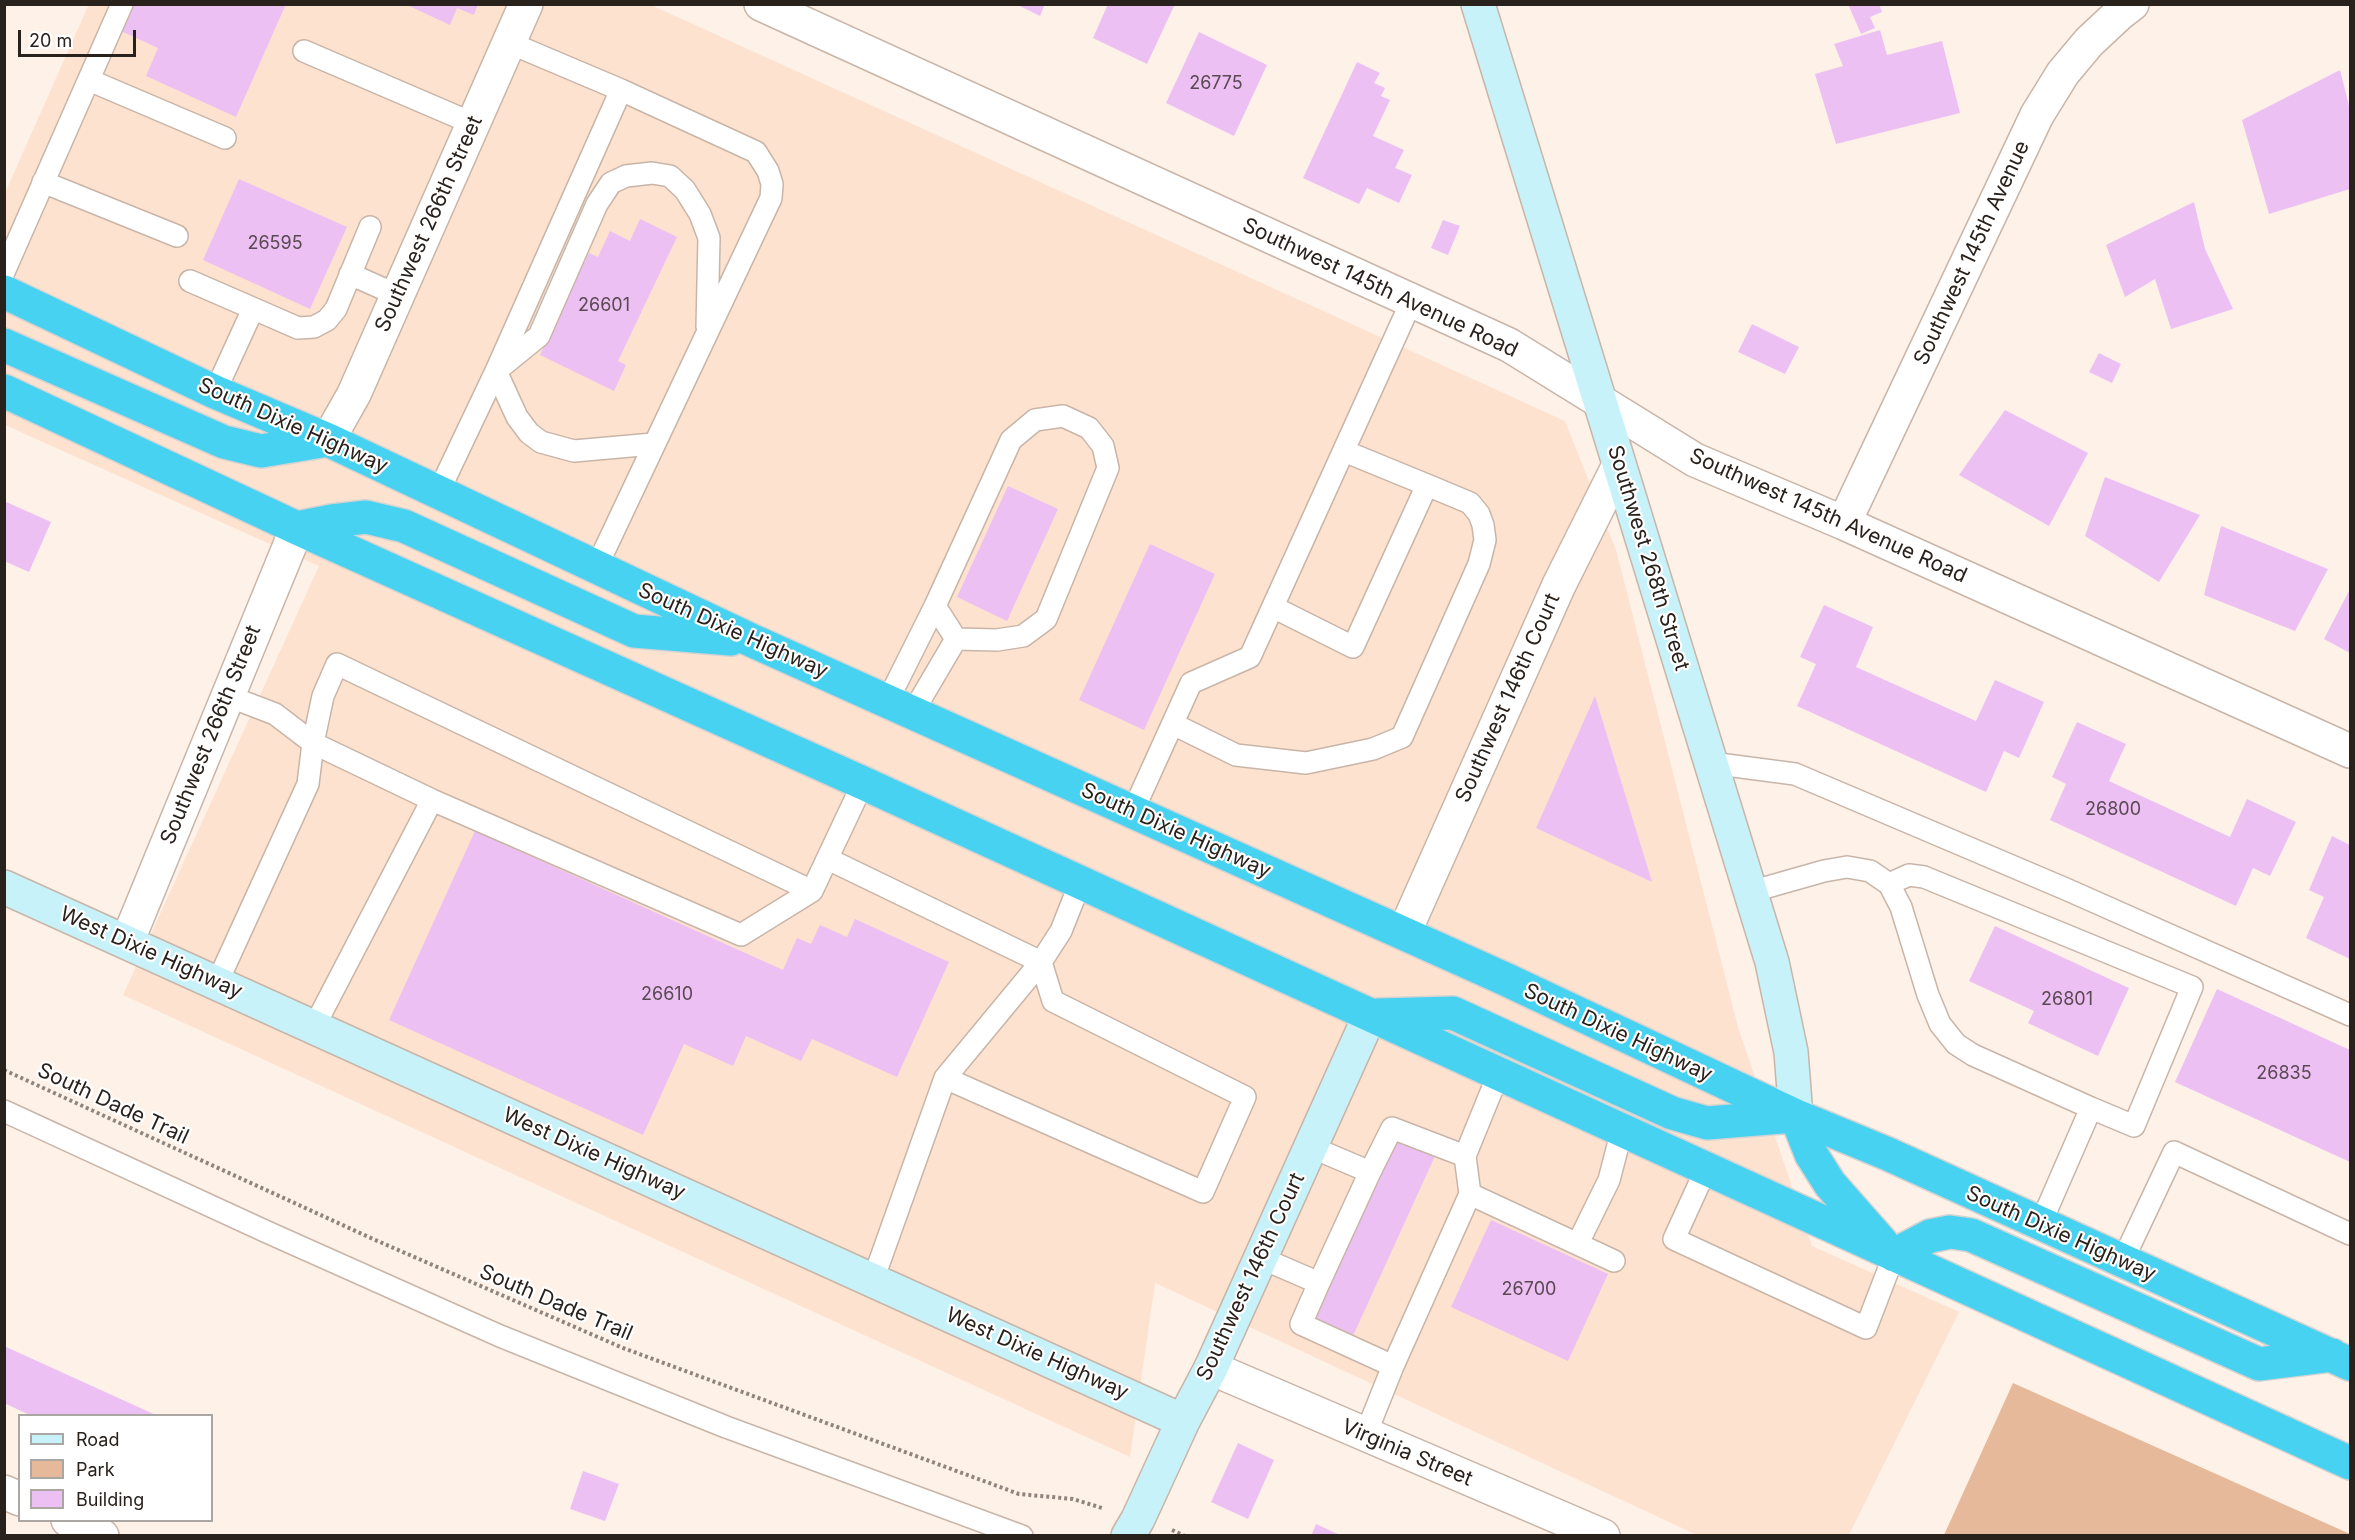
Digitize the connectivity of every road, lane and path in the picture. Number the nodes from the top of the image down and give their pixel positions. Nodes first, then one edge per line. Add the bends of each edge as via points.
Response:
1 (122, 4) edge
2 (526, 4) edge
3 (761, 4) edge
4 (1478, 4) edge
5 (2132, 4) edge
6 (510, 43) junction
7 (304, 51) dead end
8 (89, 80) junction
9 (621, 90) junction
10 (474, 124) junction
11 (225, 138) dead end
12 (43, 182) junction
13 (370, 227) dead end
14 (177, 236) dead end
15 (4, 272) edge
16 (350, 274) junction
17 (190, 281) dead end
18 (4, 292) edge
19 (398, 295) junction
20 (1412, 300) junction
21 (253, 309) junction
22 (706, 337) junction
23 (4, 345) edge
24 (496, 372) junction
25 (4, 391) edge
26 (215, 392) junction
27 (1601, 402) junction
28 (328, 440) junction
29 (653, 444) junction
30 (1344, 451) junction
31 (1619, 465) junction
32 (1427, 485) junction
33 (438, 493) junction
34 (1844, 523) junction
35 (297, 528) junction
36 (596, 568) junction
37 (935, 606) junction
38 (1273, 607) junction
39 (956, 639) junction
40 (753, 641) junction
41 (228, 696) junction
42 (900, 706) junction
43 (1173, 724) junction
44 (313, 743) junction
45 (2350, 751) edge
46 (1711, 763) junction
47 (863, 783) junction
48 (432, 800) junction
49 (1133, 811) junction
50 (828, 859) junction
51 (1080, 883) junction
52 (1889, 884) junction
53 (4, 887) edge
54 (812, 891) junction
55 (1750, 892) junction
56 (1404, 933) junction
57 (128, 942) junction
58 (1041, 962) junction
59 (217, 983) junction
60 (1370, 1015) junction
61 (2350, 1015) edge
62 (314, 1027) junction
63 (4, 1070) edge
64 (1498, 1075) junction
65 (945, 1078) junction
66 (2091, 1108) junction
67 (4, 1111) edge
68 (1796, 1116) junction
69 (1622, 1130) junction
70 (1311, 1147) junction
71 (1465, 1156) junction
72 (1706, 1169) junction
73 (1370, 1172) junction
74 (1470, 1194) junction
75 (2040, 1225) junction
76 (2350, 1234) edge
77 (1578, 1244) junction
78 (1894, 1255) junction
79 (1261, 1257) junction
80 (1614, 1261) dead end
81 (2122, 1262) junction
82 (873, 1280) junction
83 (1319, 1283) junction
84 (2341, 1360) edge
85 (1393, 1366) junction
86 (1211, 1368) junction
87 (1183, 1421) junction
88 (1365, 1436) junction
89 (2350, 1463) edge
90 (4, 1492) edge
91 (18, 1498) edge
92 (1104, 1508) dead end
93 (71, 1522) edge
94 (102, 1536) edge
95 (1022, 1536) edge
96 (1128, 1536) edge
97 (1603, 1536) edge

1 - 8 lane
2 - 6 street, Southwest 266th Street
3 - 20 street, Southwest 145th Avenue Road
4 - 27 street, Southwest 268th Street
5 - 34 street, Southwest 145th Avenue via 2089,42 2063,73 2037,115
6 - 9 lane
6 - 10 street, Southwest 266th Street
7 - 10 lane
8 - 11 lane
8 - 12 lane
9 - 22 lane via 756,152 768,171 771,198
9 - 24 lane
10 - 19 street, Southwest 266th Street
12 - 14 lane
12 - 15 lane
13 - 16 lane
16 - 19 lane
16 - 21 lane via 336,309 314,327 298,328
17 - 21 lane
18 - 26 highway, South Dixie Highway
19 - 28 street, Southwest 266th Street via 354,394
20 - 27 street, Southwest 145th Avenue Road via 1509,345
20 - 30 lane
21 - 26 lane
22 - 24 lane via 709,238 700,214 685,190 670,176 626,176 611,183 597,204 539,336
22 - 29 lane
23 - 28 highway via 224,442 261,451
24 - 29 lane via 517,417 541,442 574,451
24 - 33 lane
25 - 35 highway
26 - 28 highway, South Dixie Highway
27 - 31 street, Southwest 268th Street
27 - 34 street, Southwest 145th Avenue Road via 1695,460
28 - 33 highway, South Dixie Highway
29 - 36 lane
30 - 32 lane
30 - 38 lane
31 - 46 street, Southwest 268th Street
31 - 56 street, Southwest 146th Court via 1559,585
32 - 38 lane via 1353,647
32 - 43 lane via 1470,503 1479,514 1485,540 1479,564 1402,736 1372,749 1306,763 1236,756
33 - 36 highway, South Dixie Highway
34 - 45 street, Southwest 145th Avenue Road
35 - 40 highway via 366,517 404,526 634,631
35 - 41 street, Southwest 266th Street
35 - 47 highway
36 - 40 highway, South Dixie Highway
37 - 39 lane
37 - 39 lane via 1011,440 1035,420 1063,416 1089,428 1103,446 1108,468 1046,619 1023,636
37 - 42 lane
38 - 43 lane via 1250,657 1191,683
39 - 42 lane
40 - 42 highway, South Dixie Highway
41 - 44 lane via 275,714
41 - 57 street, Southwest 266th Street
42 - 49 highway, South Dixie Highway
43 - 49 lane
44 - 48 lane
44 - 54 lane via 323,696 337,664
44 - 59 lane via 308,784
46 - 55 street, Southwest 268th Street
46 - 61 lane via 1795,774
47 - 50 lane
47 - 51 highway
48 - 54 lane via 741,935
48 - 62 lane
49 - 56 highway, South Dixie Highway
50 - 54 lane
50 - 58 lane
51 - 58 lane via 1061,931
51 - 60 highway
52 - 55 lane via 1870,871 1847,867
52 - 66 lane via 1901,907 1940,1024 1956,1044
52 - 66 lane via 1909,875 1924,877 2192,987 2134,1126
53 - 57 street, West Dixie Highway
55 - 68 street, Southwest 268th Street via 1772,962 1791,1052
56 - 68 highway, South Dixie Highway
57 - 59 street, West Dixie Highway
58 - 65 lane
58 - 65 lane via 1053,1001 1245,1097 1203,1192
59 - 62 street, West Dixie Highway
60 - 64 highway
60 - 68 highway via 1453,1013 1672,1113 1707,1123
60 - 70 street, Southwest 146th Court
62 - 82 street, West Dixie Highway
63 - 92 path, South Dade Trail via 424,1262 623,1348 1019,1494 1073,1499
64 - 69 highway
64 - 71 lane
65 - 82 lane
66 - 75 lane
67 - 95 lane via 500,1336 726,1426
68 - 75 highway, South Dixie Highway
68 - 78 highway via 1810,1154 1830,1184
69 - 72 highway
69 - 77 lane via 1609,1180
70 - 73 lane
70 - 79 street, Southwest 146th Court
71 - 73 lane via 1392,1128
71 - 74 lane
72 - 78 highway
72 - 78 lane via 1674,1239 1866,1328
73 - 83 lane
74 - 77 lane
74 - 85 lane
75 - 81 highway, South Dixie Highway
76 - 81 lane via 2174,1152
77 - 80 lane
78 - 84 highway via 1930,1236 1950,1232 1971,1235 2259,1365
78 - 89 highway
79 - 83 lane
79 - 86 street, Southwest 146th Court
81 - 84 highway, South Dixie Highway
82 - 87 street, West Dixie Highway
83 - 85 lane via 1301,1324
85 - 88 lane
86 - 87 street, Southwest 146th Court
86 - 88 street, Virginia Street
87 - 96 street, Southwest 146th Court
88 - 97 street, Virginia Street
90 - 91 street
93 - 94 street

